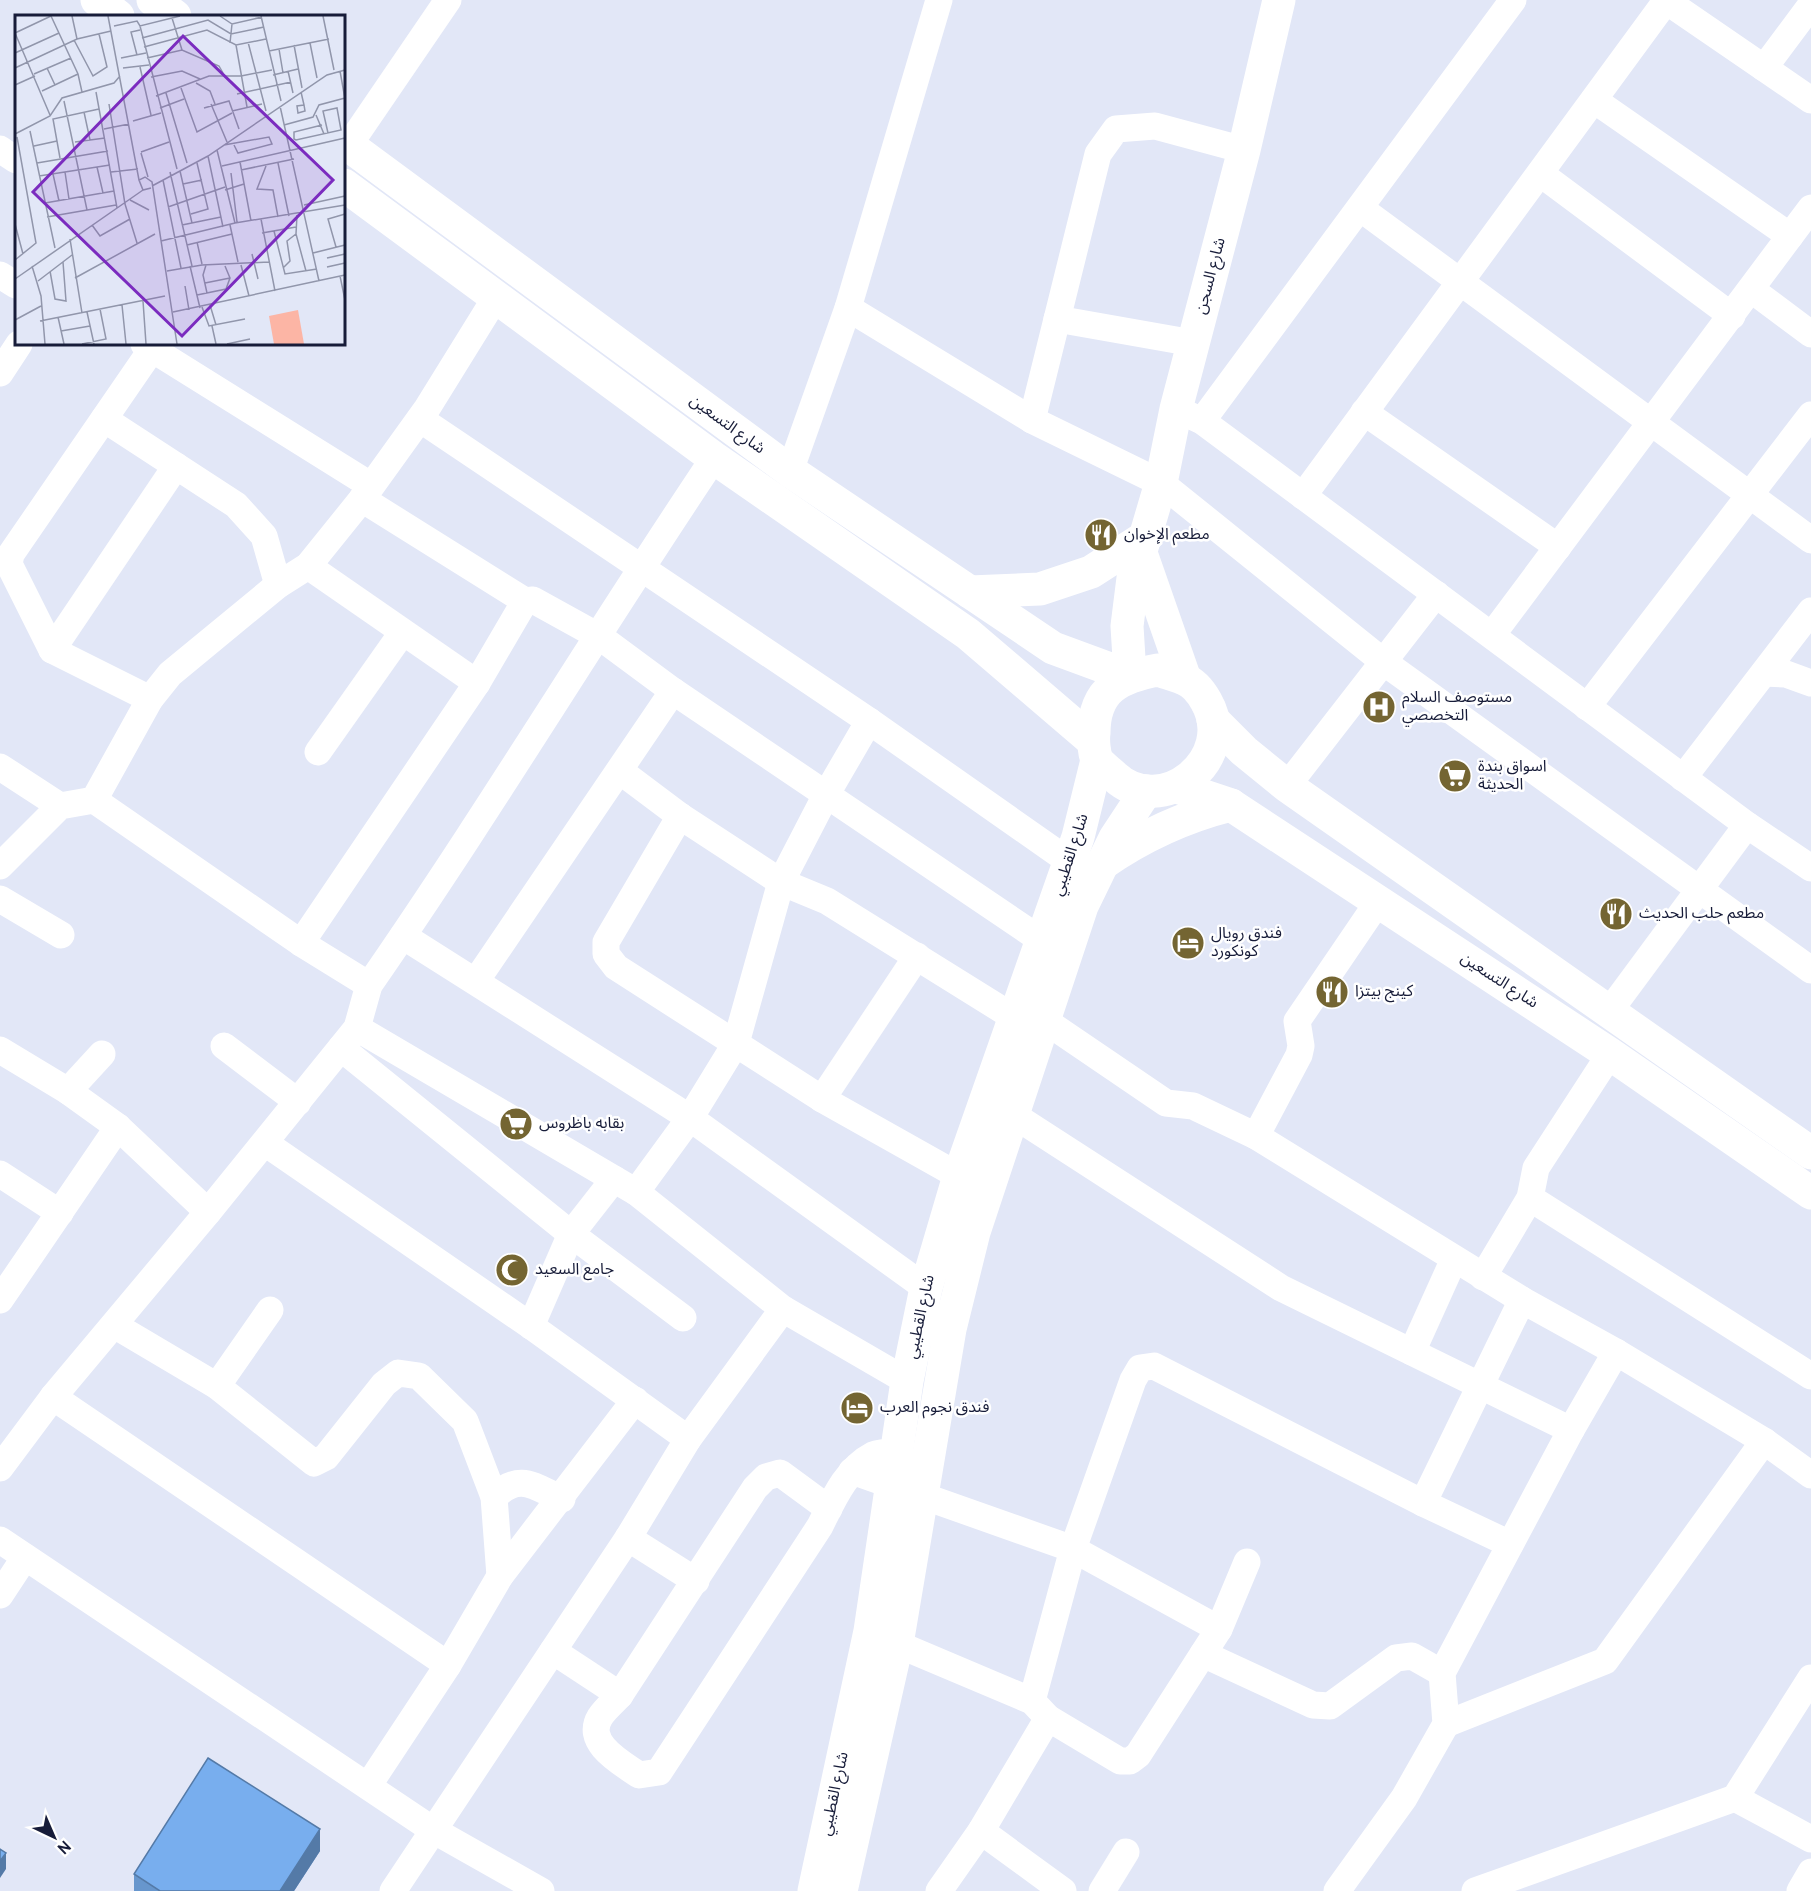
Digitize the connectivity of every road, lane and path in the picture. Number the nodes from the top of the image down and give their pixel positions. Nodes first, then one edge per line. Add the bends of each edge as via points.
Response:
1 (97, 0) edge
2 (153, 0) edge
3 (448, 0) edge
4 (939, 0) edge
5 (1279, 0) edge
6 (1513, 0) edge
7 (1666, 1) edge
8 (1811, 5) edge
9 (117, 15) edge
10 (174, 15) edge
11 (1764, 68) junction
12 (1594, 100) junction
13 (1811, 100) edge
14 (346, 143) edge
15 (0, 149) edge
16 (1244, 150) junction
17 (15, 159) edge
18 (1540, 174) junction
19 (345, 186) edge
20 (1360, 208) junction
21 (1811, 208) edge
22 (1790, 236) junction
23 (0, 275) edge
24 (1460, 281) junction
25 (15, 284) edge
26 (1752, 290) junction
27 (496, 297) junction
28 (848, 308) junction
29 (1732, 316) junction
30 (1057, 319) junction
31 (1811, 334) edge
32 (1194, 343) junction
33 (148, 346) edge
34 (1364, 412) junction
35 (1189, 415) junction
36 (1811, 415) edge
37 (104, 419) junction
38 (420, 419) junction
39 (1032, 420) junction
40 (1652, 423) junction
41 (714, 458) junction
42 (177, 466) junction
43 (790, 471) junction
44 (1161, 483) junction
45 (366, 492) junction
46 (1749, 495) junction
47 (1303, 496) junction
48 (1811, 540) edge
49 (1144, 544) junction
50 (1558, 547) junction
51 (308, 567) junction
52 (640, 568) junction
53 (278, 585) junction
54 (970, 592) junction
55 (1436, 594) junction
56 (525, 601) junction
57 (1811, 611) edge
58 (402, 633) junction
59 (1492, 635) junction
60 (600, 637) junction
61 (52, 650) junction
62 (1385, 663) junction
63 (1764, 673) junction
64 (1130, 675) junction
65 (1185, 679) junction
66 (477, 683) junction
67 (1811, 684) edge
68 (673, 691) junction
69 (150, 699) junction
70 (1587, 706) junction
71 (1213, 720) junction
72 (869, 721) junction
73 (1095, 750) junction
74 (318, 752) dead end
75 (0, 767) edge
76 (620, 771) junction
77 (1683, 778) junction
78 (1287, 786) junction
79 (1162, 789) junction
80 (826, 795) junction
81 (94, 800) junction
82 (1231, 805) junction
83 (60, 806) junction
84 (680, 816) junction
85 (1747, 825) junction
86 (1086, 863) junction
87 (0, 866) edge
88 (1811, 868) edge
89 (781, 882) junction
90 (1699, 889) junction
91 (0, 899) edge
92 (1378, 902) junction
93 (61, 935) dead end
94 (403, 936) junction
95 (301, 943) junction
96 (1054, 949) junction
97 (917, 956) junction
98 (1811, 970) edge
99 (476, 981) junction
100 (369, 985) junction
101 (1608, 1013) junction
102 (1029, 1019) junction
103 (349, 1038) junction
104 (736, 1043) junction
105 (224, 1046) dead end
106 (0, 1050) edge
107 (102, 1054) dead end
108 (1610, 1054) junction
109 (68, 1091) junction
110 (822, 1099) junction
111 (298, 1101) junction
112 (1012, 1114) junction
113 (690, 1118) junction
114 (118, 1127) junction
115 (1256, 1136) junction
116 (265, 1143) junction
117 (1811, 1153) edge
118 (0, 1174) edge
119 (959, 1176) junction
120 (625, 1186) junction
121 (1811, 1193) edge
122 (1530, 1198) junction
123 (208, 1212) junction
124 (60, 1213) junction
125 (571, 1234) junction
126 (1454, 1259) junction
127 (1483, 1276) junction
128 (926, 1288) junction
129 (0, 1300) edge
130 (1522, 1300) junction
131 (783, 1309) junction
132 (270, 1310) dead end
133 (682, 1318) dead end
134 (114, 1325) junction
135 (531, 1326) junction
136 (1412, 1352) junction
137 (1616, 1352) junction
138 (1811, 1376) edge
139 (907, 1381) junction
140 (217, 1386) junction
141 (1482, 1386) junction
142 (53, 1397) junction
143 (634, 1400) junction
144 (1571, 1430) junction
145 (688, 1439) junction
146 (1764, 1441) junction
147 (897, 1452) junction
148 (4, 1453) edge
149 (852, 1471) junction
150 (1811, 1474) edge
151 (907, 1492) junction
152 (494, 1497) junction
153 (562, 1499) junction
154 (1423, 1503) junction
155 (828, 1509) junction
156 (628, 1538) junction
157 (0, 1540) edge
158 (1510, 1544) junction
159 (1073, 1549) junction
160 (25, 1557) junction
161 (1247, 1562) dead end
162 (500, 1576) junction
163 (696, 1581) junction
164 (0, 1595) edge
165 (1219, 1629) junction
166 (897, 1644) junction
167 (553, 1651) junction
168 (1203, 1654) junction
169 (448, 1665) junction
170 (1442, 1673) junction
171 (1811, 1678) edge
172 (620, 1695) junction
173 (1040, 1710) junction
174 (1446, 1724) junction
175 (368, 1786) junction
176 (1735, 1798) junction
177 (433, 1830) junction
178 (981, 1831) junction
179 (1811, 1839) edge
180 (1126, 1852) dead end
181 (1811, 1872) edge
182 (393, 1891) edge
183 (541, 1891) edge
184 (813, 1891) edge
185 (841, 1891) edge
186 (939, 1891) edge
187 (1063, 1891) edge
188 (1102, 1891) edge
189 (1337, 1891) edge
190 (1475, 1891) edge
191 (1800, 1891) edge

1 - 9 main road
2 - 10 main road
3 - 14 street
4 - 28 street
5 - 16 main road, شارع السجن
6 - 20 street
7 - 11 street
7 - 12 street
8 - 11 street
11 - 13 street
12 - 18 street
12 - 22 street
14 - 43 main road, شارع التسعين
15 - 17 street
16 - 30 street via 1155,126 1116,129 1098,154
16 - 32 main road, شارع السجن
18 - 24 street
18 - 29 street
19 - 27 main road, شارع التسعين
20 - 24 street
20 - 35 street
21 - 22 street
22 - 26 street
23 - 25 street
24 - 34 street
24 - 40 street
26 - 29 street
26 - 31 street
27 - 38 street
27 - 41 main road, شارع التسعين
28 - 39 street
28 - 43 street
29 - 40 street
30 - 32 street
30 - 39 street
32 - 35 main road, شارع السجن
33 - 37 street
33 - 45 street
34 - 47 street
34 - 50 street
35 - 44 main road, شارع السجن
35 - 47 street
36 - 46 street
37 - 42 street
37 - 61 street via 11,554 9,564
38 - 45 street
38 - 52 street
39 - 44 street
40 - 46 street
40 - 50 street
41 - 52 street
41 - 73 main road, شارع التسعين via 968,634
42 - 53 street via 236,505 264,536
42 - 61 street
43 - 54 main road, شارع التسعين
44 - 49 main road, شارع السجن
44 - 62 street
45 - 51 street
45 - 56 street
46 - 48 street
46 - 70 street
47 - 55 street
49 - 54 main road via 1091,572 1040,589
49 - 64 main road, شارع السجن via 1133,578 1127,626
49 - 65 main road
50 - 59 street
51 - 53 street
51 - 58 street
52 - 60 street
52 - 72 street
53 - 69 street via 170,674
54 - 64 main road, شارع التسعين via 1053,648
55 - 59 street
55 - 62 street
56 - 60 street via 533,600
56 - 66 street
57 - 63 street
58 - 66 street
58 - 74 street
59 - 70 street
60 - 68 street
60 - 94 street
61 - 69 street
62 - 78 street
62 - 90 street
63 - 67 street via 1786,674
63 - 77 street
64 - 65 main road via 1158,670
64 - 73 main road via 1112,687 1100,702 1094,721
65 - 71 main road via 1203,696
66 - 95 street
68 - 76 street
68 - 80 street
69 - 81 street
70 - 77 street
71 - 78 main road
71 - 79 main road via 1213,740 1207,759 1194,776
72 - 80 street
72 - 86 street
73 - 79 main road via 1122,783
73 - 86 main road, شارع القطيبي via 1086,812
75 - 83 street
76 - 84 street
76 - 99 street
77 - 85 street
78 - 101 main road
79 - 82 main road, شارع التسعين
79 - 86 main road, شارع القطيبي
80 - 89 street
80 - 96 street
81 - 83 street
81 - 95 street
82 - 86 main road via 1176,821
82 - 92 main road, شارع التسعين
83 - 87 street
84 - 89 street
84 - 104 street via 606,942 606,954 616,968
85 - 88 street
85 - 90 street
86 - 96 main road, شارع القطيبي via 1082,906
89 - 97 street via 827,901
89 - 104 street
90 - 98 street
90 - 101 street
91 - 93 street
92 - 108 main road, شارع التسعين
92 - 115 street via 1298,1021 1299,1055
94 - 99 street
94 - 100 street
95 - 100 street
96 - 102 main road, شارع القطيبي
97 - 102 street
97 - 110 street
99 - 113 street
100 - 103 street
101 - 117 main road
102 - 112 main road, شارع القطيبي
102 - 115 street via 1166,1104 1193,1106
102 - 119 main road, شارع القطيبي
103 - 111 street
103 - 120 street
103 - 125 street
104 - 110 street
104 - 113 street
105 - 111 street
106 - 109 street
107 - 109 street
108 - 121 main road, شارع التسعين
108 - 122 street via 1536,1168
109 - 114 street
110 - 119 street
111 - 116 street
112 - 136 street via 1281,1288
112 - 151 main road, شارع القطيبي via 963,1274
113 - 120 street
113 - 128 street
114 - 123 street
114 - 124 street
115 - 126 street
116 - 123 street
116 - 135 street
118 - 124 street
119 - 128 main road, شارع القطيبي
120 - 125 street
120 - 131 street
122 - 127 street
122 - 138 street
123 - 134 street
124 - 129 street
125 - 133 street
125 - 135 street
126 - 127 street
126 - 136 street
127 - 130 street
128 - 139 main road, شارع القطيبي
130 - 137 street
130 - 141 street
131 - 139 street
131 - 145 street
132 - 140 street
134 - 140 street
134 - 142 street
135 - 143 street
136 - 141 street
137 - 144 street
137 - 146 street
139 - 147 main road, شارع القطيبي
140 - 152 street via 314,1463 326,1457 384,1384 398,1373 419,1376 465,1421
141 - 144 street
141 - 154 street
142 - 148 street
142 - 169 street
143 - 145 street
143 - 153 street
144 - 158 street
145 - 156 street
146 - 150 street
146 - 174 street via 1605,1661
147 - 149 street via 875,1454
147 - 151 main road, شارع القطيبي
149 - 151 street
149 - 155 street
151 - 159 street
151 - 166 main road, شارع القطيبي
151 - 184 main road, شارع القطيبي via 870,1631
152 - 153 street via 506,1486 521,1481
152 - 162 street
153 - 162 street
154 - 158 street
154 - 159 street via 1154,1366 1140,1368 1133,1380
155 - 163 street via 780,1473 766,1477
155 - 172 street via 659,1772 639,1775 603,1749 598,1719
156 - 163 street
156 - 167 street
157 - 160 street
158 - 170 street
159 - 165 street
159 - 173 street
160 - 164 street
160 - 175 street
161 - 165 street
162 - 169 street
163 - 172 street
165 - 168 street
166 - 173 street
166 - 185 main road, شارع القطيبي
167 - 172 street
167 - 177 street
168 - 170 street via 1313,1705 1330,1706 1396,1658 1412,1656
168 - 173 street via 1138,1755 1130,1761 1120,1761
169 - 175 street
170 - 174 street
171 - 176 street
173 - 178 street
174 - 189 street via 1404,1798
175 - 177 street
176 - 179 street
176 - 190 street
177 - 182 street
177 - 183 street
178 - 186 street
178 - 187 street
180 - 188 street
181 - 191 street

